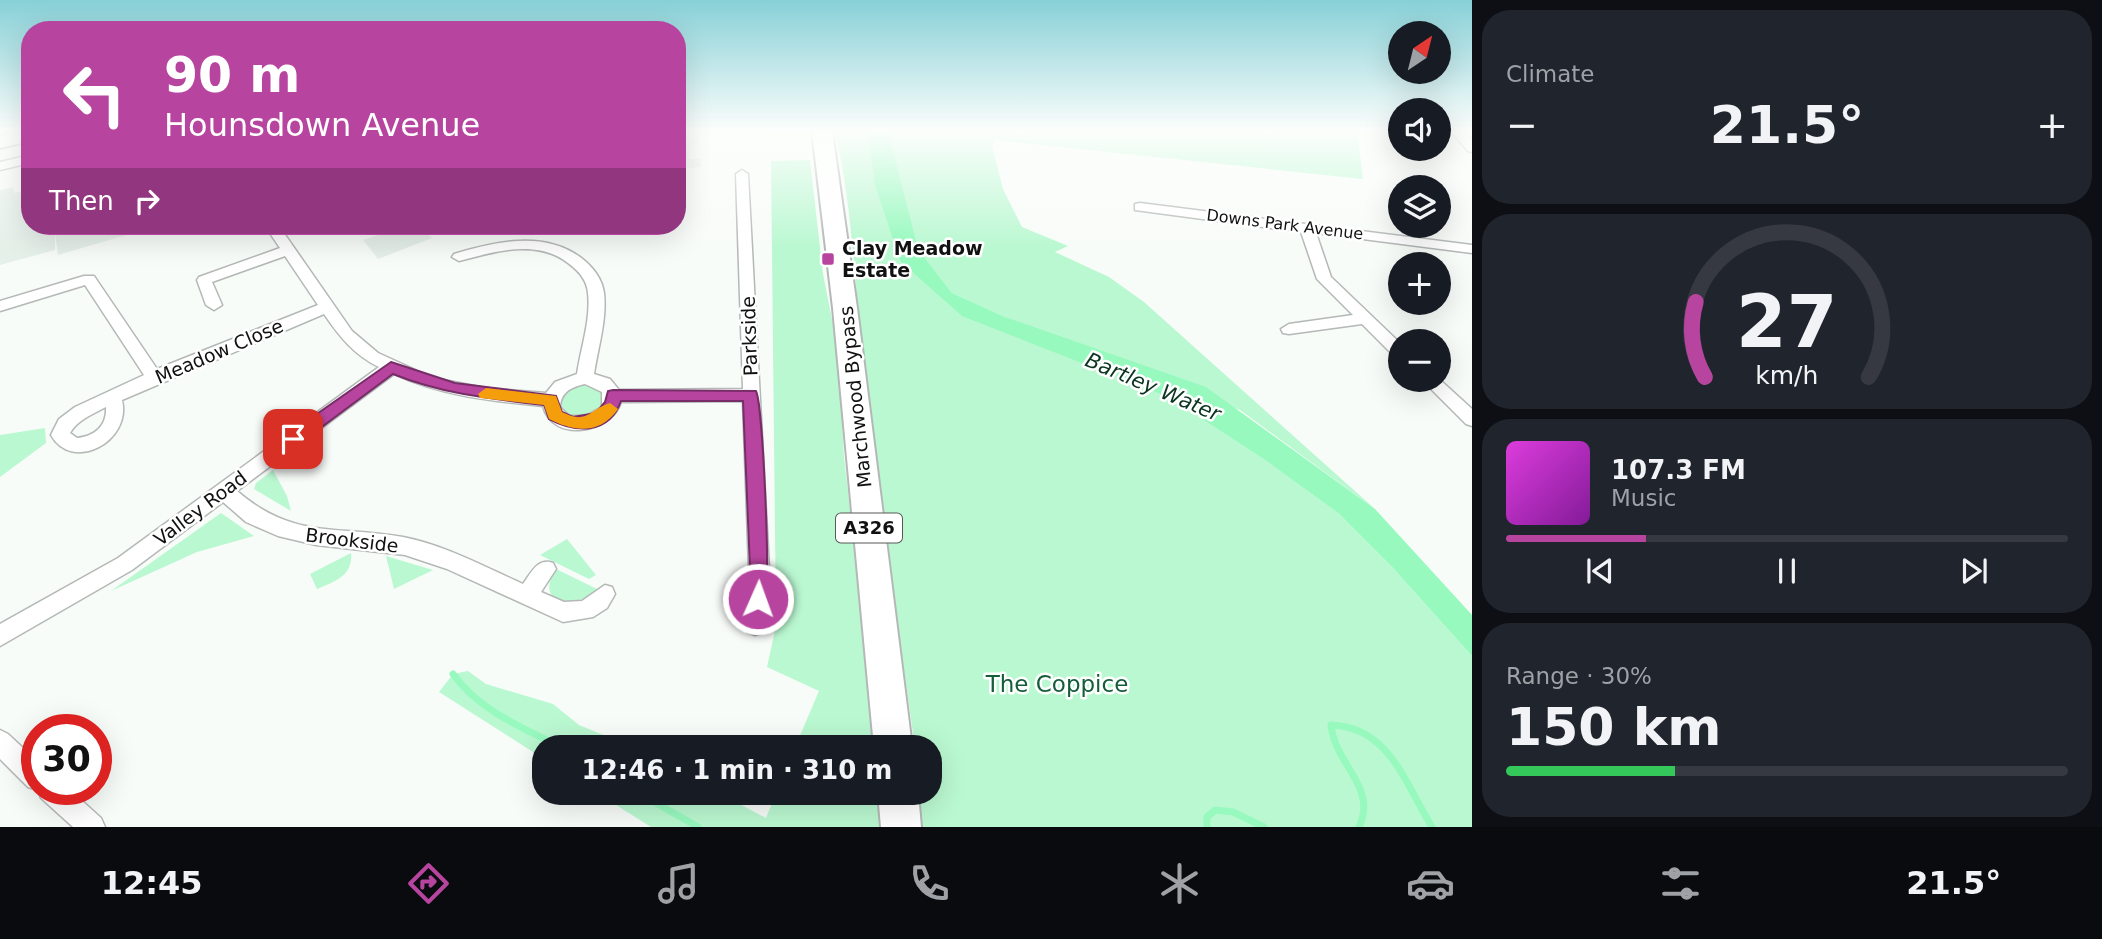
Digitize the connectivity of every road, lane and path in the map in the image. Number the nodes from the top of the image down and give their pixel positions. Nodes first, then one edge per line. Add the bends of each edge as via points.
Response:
1 (827, 170) edge
2 (742, 174) dead end
3 (1140, 207) dead end
4 (1306, 226) junction
5 (278, 235) edge
6 (1472, 249) edge
7 (289, 250) junction
8 (459, 257) dead end
9 (214, 305) dead end
10 (0, 306) edge
11 (326, 307) junction
12 (1364, 319) junction
13 (1289, 330) dead end
14 (1388, 341) edge
15 (391, 367) junction
16 (154, 377) junction
17 (585, 378) junction
18 (1443, 392) edge
19 (751, 395) junction
20 (613, 396) junction
21 (113, 397) dead end
22 (551, 400) junction
23 (1472, 419) edge
24 (223, 491) junction
25 (546, 569) dead end
26 (605, 594) dead end
27 (527, 595) junction
28 (755, 625) dead end
29 (0, 635) edge
30 (892, 735) edge
31 (0, 743) edge
32 (21, 763) edge
33 (68, 805) edge
34 (899, 805) edge
35 (92, 827) edge
36 (901, 827) edge

1 - 30 main road, Marchwood Bypass / A326
2 - 19 street, Parkside
3 - 4 street, Downs Park Avenue
4 - 6 street, Downs Park Avenue
4 - 12 street via 1324,279
5 - 7 street
7 - 9 street via 204,279
7 - 11 street
8 - 17 street via 496,247 527,246 556,250 579,263 591,276 597,296
10 - 16 street via 89,279
11 - 15 street via 346,335
11 - 16 street, Meadow Close
12 - 13 street
12 - 14 street
15 - 22 street via 455,389
15 - 24 street, Valley Road
16 - 21 street, Meadow Close
17 - 20 street via 604,383
17 - 22 street via 559,388
18 - 23 street
19 - 20 street
19 - 28 street, Parkside via 759,569
20 - 22 street via 609,411 582,424 562,421 551,408
24 - 27 street, Brookside via 253,516 285,530 405,545
24 - 29 street, Valley Road via 125,564
25 - 27 street
26 - 27 street, Brookside via 594,605 574,613 551,608
31 - 32 street
33 - 35 street
34 - 36 main road

